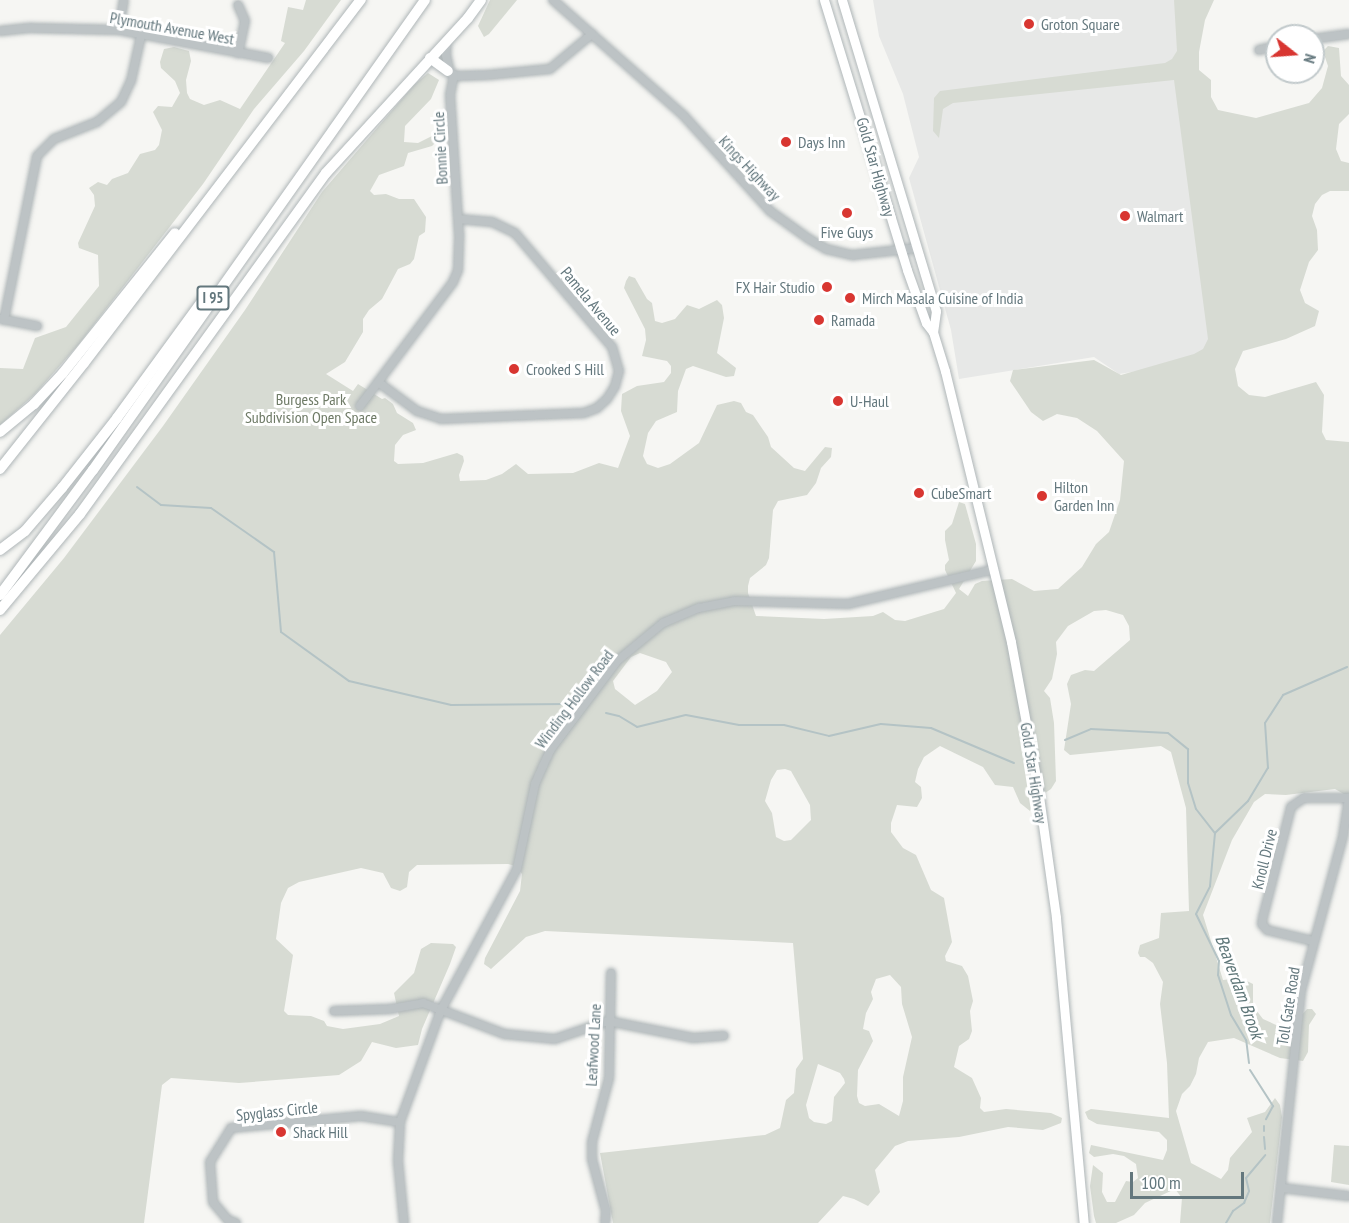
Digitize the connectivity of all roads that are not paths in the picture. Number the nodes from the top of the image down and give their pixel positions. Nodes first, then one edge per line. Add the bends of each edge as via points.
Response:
1 (124, 0) edge
2 (361, 0) edge
3 (424, 0) edge
4 (481, 0) edge
5 (553, 0) edge
6 (824, 0) edge
7 (842, 0) edge
8 (237, 5) dead end
9 (119, 30) junction
10 (0, 31) edge
11 (592, 34) junction
12 (1349, 34) edge
13 (141, 36) junction
14 (1325, 37) edge
15 (447, 41) junction
16 (1265, 49) edge
17 (1259, 50) dead end
18 (238, 53) junction
19 (268, 58) dead end
20 (430, 58) junction
21 (451, 73) junction
22 (236, 163) junction
23 (458, 219) junction
24 (918, 248) junction
25 (901, 250) junction
26 (2, 320) edge
27 (37, 326) dead end
28 (933, 332) junction
29 (378, 381) junction
30 (360, 406) dead end
31 (0, 432) edge
32 (0, 469) edge
33 (0, 550) edge
34 (992, 570) junction
35 (0, 595) edge
36 (0, 610) edge
37 (1349, 797) edge
38 (1313, 941) junction
39 (611, 973) dead end
40 (441, 1010) junction
41 (334, 1011) dead end
42 (608, 1021) junction
43 (724, 1036) dead end
44 (400, 1122) junction
45 (1282, 1188) junction
46 (1349, 1196) edge
47 (236, 1223) edge
48 (404, 1223) edge
49 (605, 1223) edge
50 (1084, 1223) edge
51 (1277, 1223) edge

1 - 9 street
2 - 22 highway
3 - 33 highway via 348,98 105,434 31,525
3 - 35 highway, I 95 via 93,470
4 - 15 highway
5 - 11 street, Kings Highway
6 - 25 main road, Gold Star Highway
7 - 24 main road, Gold Star Highway
8 - 18 street via 245,21
9 - 10 street, Plymouth Avenue West via 58,27
9 - 13 street, Plymouth Avenue West
11 - 21 street via 550,69
11 - 25 street, Kings Highway via 684,116 749,190 786,223 839,253 860,255
12 - 14 street
13 - 18 street, Plymouth Avenue West
13 - 26 street via 131,81 121,102 96,122 54,139 37,156
15 - 20 highway
15 - 21 street
16 - 17 street
18 - 19 street, Plymouth Avenue West
20 - 21 highway
20 - 36 highway via 301,204 86,506
21 - 23 street, Bonnie Circle
22 - 31 highway via 63,373
22 - 32 highway
23 - 29 street via 460,259 453,282
23 - 29 street, Pamela Avenue via 492,222 515,233 612,347 620,372 615,386 602,404 584,413 441,419 417,411
24 - 25 street, Kings Highway
24 - 28 main road, Gold Star Highway via 936,311
25 - 28 main road, Gold Star Highway via 926,323
26 - 27 street
28 - 34 main road, Gold Star Highway
29 - 30 street
34 - 40 street, Winding Hollow Road via 848,604 734,602 699,608 663,623 634,645 617,661 551,749 535,784 517,869
34 - 50 main road, Gold Star Highway via 1029,737 1056,918
37 - 38 street, Toll Gate Road via 1343,836
37 - 38 street, Knoll Drive via 1304,798 1291,807 1263,917 1262,924 1267,930
38 - 45 street, Toll Gate Road via 1297,1013
39 - 42 street, Leafwood Lane
40 - 41 street via 423,1003 390,1009
40 - 42 street via 504,1034 555,1039
40 - 44 street, Winding Hollow Road
42 - 43 street via 693,1038
42 - 49 street, Leafwood Lane via 609,1078 592,1142
44 - 47 street, Spyglass Circle via 361,1116 231,1128 210,1162 213,1202 228,1220
44 - 48 street, Winding Hollow Road via 398,1172
45 - 46 street
45 - 51 street, Toll Gate Road

